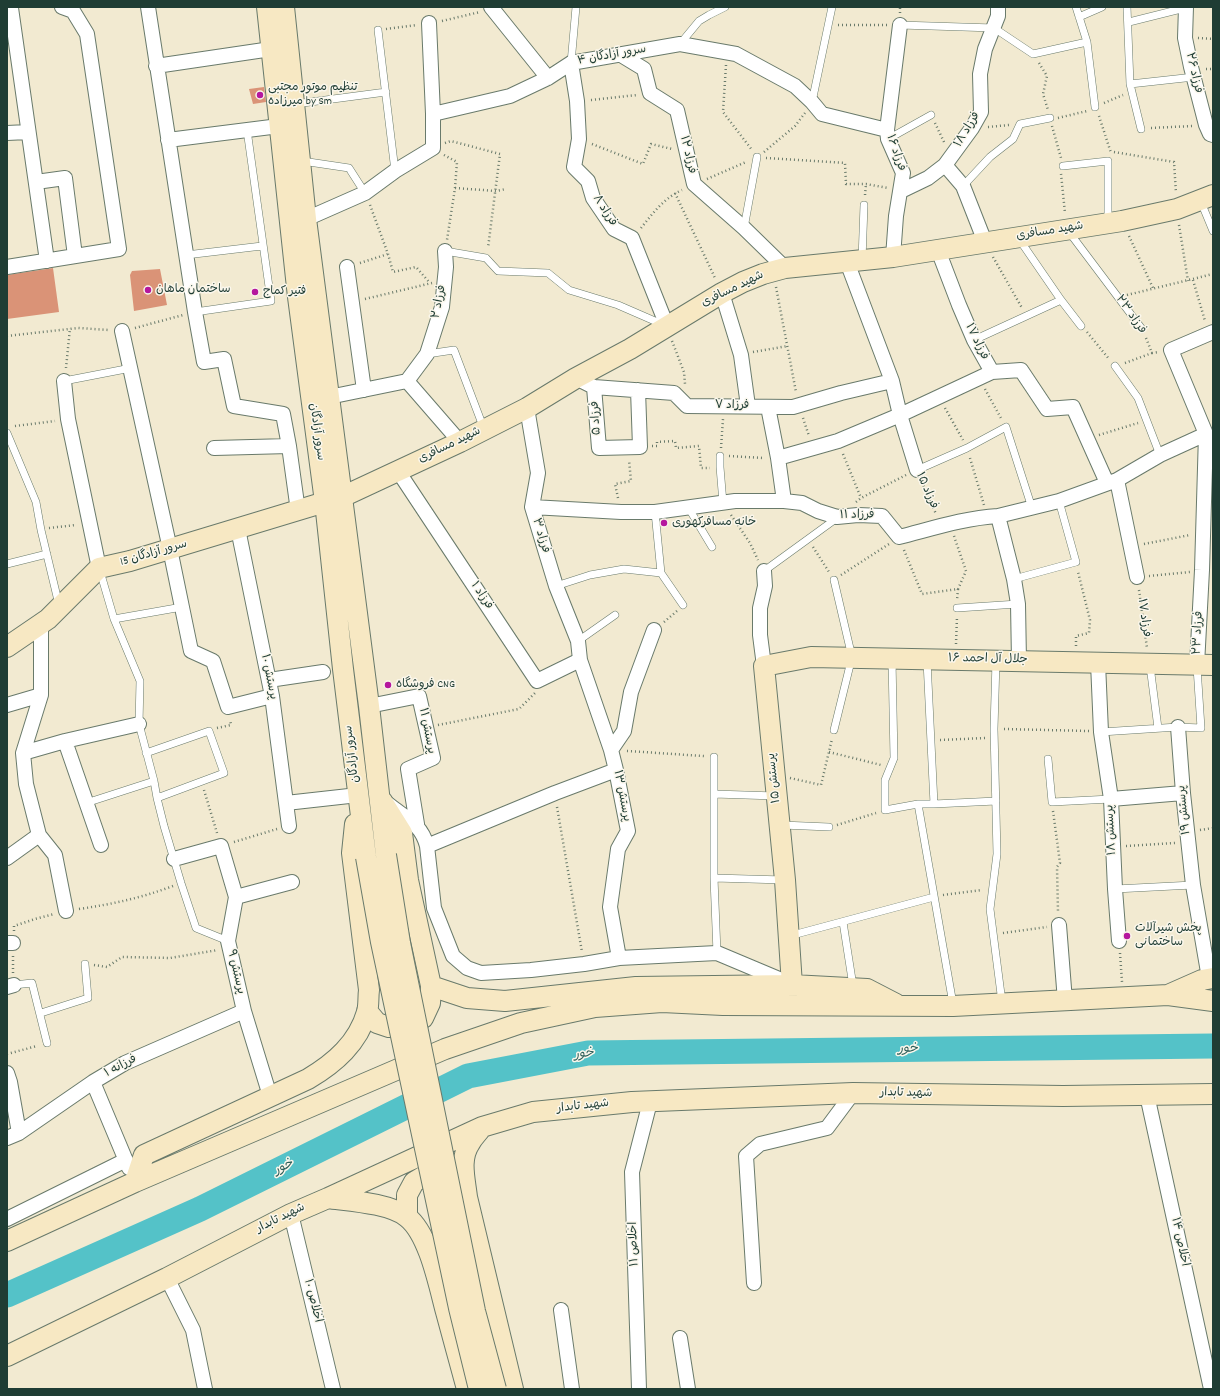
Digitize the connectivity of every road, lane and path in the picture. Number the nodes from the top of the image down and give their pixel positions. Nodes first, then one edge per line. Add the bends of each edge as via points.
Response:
1 (62, 7) edge
2 (148, 7) edge
3 (267, 7) edge
4 (284, 7) edge
5 (491, 7) edge
6 (576, 7) edge
7 (725, 7) edge
8 (832, 7) edge
9 (998, 7) edge
10 (1076, 7) edge
11 (1102, 7) edge
12 (1127, 7) edge
13 (1186, 7) edge
14 (12, 8) edge
15 (1079, 17) junction
16 (1129, 22) junction
17 (429, 23) dead end
18 (900, 25) junction
19 (829, 26) junction
20 (994, 28) junction
21 (378, 30) dead end
22 (1087, 42) junction
23 (680, 44) junction
24 (271, 49) junction
25 (727, 53) junction
26 (1033, 54) junction
27 (621, 55) junction
28 (571, 63) junction
29 (156, 66) junction
30 (1194, 77) junction
31 (548, 78) junction
32 (1130, 84) junction
33 (386, 92) junction
34 (650, 93) junction
35 (577, 101) junction
36 (812, 102) junction
37 (294, 104) junction
38 (1095, 107) joint
39 (433, 114) junction
40 (931, 115) joint
41 (1050, 118) junction
42 (1020, 124) junction
43 (280, 126) junction
44 (972, 128) junction
45 (1141, 129) joint
46 (247, 130) junction
47 (1210, 130) edge
48 (28, 132) junction
49 (7, 133) edge
50 (887, 134) junction
51 (578, 139) junction
52 (168, 140) junction
53 (433, 148) junction
54 (1112, 151) junction
55 (687, 153) junction
56 (757, 157) junction
57 (300, 160) junction
58 (948, 161) junction
59 (1108, 161) junction
60 (1063, 166) junction
61 (396, 171) junction
62 (36, 182) junction
63 (694, 184) junction
64 (962, 186) junction
65 (455, 188) junction
66 (506, 189) dead end
67 (496, 191) junction
68 (901, 191) junction
69 (365, 193) junction
70 (675, 193) junction
71 (1207, 197) edge
72 (864, 204) dead end
73 (1177, 209) junction
74 (298, 220) junction
75 (1115, 222) junction
76 (744, 228) junction
77 (1067, 229) junction
78 (1213, 230) edge
79 (1017, 237) junction
80 (632, 238) junction
81 (985, 242) junction
82 (262, 246) junction
83 (938, 250) junction
84 (445, 251) junction
85 (186, 254) junction
86 (388, 254) junction
87 (75, 256) junction
88 (893, 257) junction
89 (486, 258) junction
90 (47, 261) junction
91 (854, 261) junction
92 (7, 267) edge
93 (348, 267) joint
94 (779, 269) junction
95 (1213, 274) edge
96 (444, 280) junction
97 (1193, 280) junction
98 (1188, 281) junction
99 (431, 283) junction
100 (1153, 288) junction
101 (722, 292) junction
102 (1117, 297) junction
103 (1061, 300) junction
104 (352, 303) junction
105 (195, 312) junction
106 (1027, 316) junction
107 (666, 326) junction
108 (1081, 326) joint
109 (70, 328) junction
110 (1142, 330) joint
111 (122, 331) junction
112 (1211, 333) edge
113 (7, 336) edge
114 (974, 340) junction
115 (788, 346) junction
116 (1171, 350) junction
117 (1152, 353) junction
118 (427, 354) junction
119 (741, 355) junction
120 (1115, 366) junction
121 (130, 368) junction
122 (992, 372) junction
123 (576, 378) junction
124 (978, 378) junction
125 (64, 380) junction
126 (407, 381) junction
127 (892, 381) junction
128 (594, 387) junction
129 (364, 390) junction
130 (638, 390) junction
131 (329, 397) junction
132 (798, 405) junction
133 (687, 406) junction
134 (724, 406) junction
135 (748, 406) junction
136 (768, 407) junction
137 (527, 408) junction
138 (900, 415) junction
139 (68, 419) junction
140 (1147, 421) junction
141 (15, 426) dead end
142 (1006, 427) junction
143 (484, 429) junction
144 (7, 433) edge
145 (1206, 434) junction
146 (1087, 438) junction
147 (838, 441) junction
148 (460, 442) junction
149 (289, 446) junction
150 (634, 447) junction
151 (214, 448) dead end
152 (814, 449) junction
153 (1160, 455) junction
154 (720, 456) junction
155 (778, 458) junction
156 (720, 467) junction
157 (916, 470) junction
158 (398, 471) junction
159 (1112, 481) junction
160 (860, 498) junction
161 (333, 500) junction
162 (784, 501) junction
163 (1059, 501) junction
164 (723, 503) junction
165 (532, 506) junction
166 (688, 507) junction
167 (1032, 508) junction
168 (298, 510) junction
169 (621, 512) junction
170 (655, 512) junction
171 (998, 516) junction
172 (837, 517) junction
173 (90, 523) junction
174 (946, 525) junction
175 (238, 529) junction
176 (41, 530) junction
177 (1202, 532) junction
178 (899, 537) junction
179 (808, 539) junction
180 (1131, 546) junction
181 (712, 547) dead end
182 (170, 549) junction
183 (47, 554) junction
184 (1076, 562) junction
185 (7, 564) edge
186 (99, 568) junction
187 (1202, 570) junction
188 (764, 571) junction
189 (661, 573) junction
190 (1137, 577) junction
191 (1014, 579) junction
192 (834, 580) junction
193 (556, 586) junction
194 (958, 589) dead end
195 (922, 594) dead end
196 (1018, 604) junction
197 (683, 605) joint
198 (182, 607) junction
199 (957, 608) dead end
200 (60, 609) junction
201 (615, 615) dead end
202 (114, 619) junction
203 (41, 625) junction
204 (654, 630) joint
205 (578, 641) junction
206 (7, 647) edge
207 (852, 657) junction
208 (892, 658) junction
209 (927, 659) junction
210 (580, 660) junction
211 (996, 661) junction
212 (1019, 661) junction
213 (1075, 662) junction
214 (1098, 663) junction
215 (1150, 663) junction
216 (1205, 665) edge
217 (764, 666) junction
218 (323, 672) dead end
219 (269, 680) junction
220 (537, 681) junction
221 (41, 695) junction
222 (272, 696) junction
223 (7, 705) edge
224 (369, 706) junction
225 (228, 707) junction
226 (139, 724) junction
227 (1178, 727) junction
228 (426, 728) junction
229 (1158, 728) junction
230 (994, 729) junction
231 (834, 730) joint
232 (209, 731) junction
233 (1101, 732) junction
234 (994, 738) junction
235 (931, 740) junction
236 (65, 741) junction
237 (611, 750) junction
238 (829, 752) junction
239 (23, 753) junction
240 (146, 753) junction
241 (714, 757) joint
242 (1048, 759) dead end
243 (890, 768) junction
244 (616, 770) junction
245 (774, 774) junction
246 (154, 781) junction
247 (201, 782) junction
248 (555, 793) junction
249 (1183, 793) junction
250 (714, 794) junction
251 (358, 796) junction
252 (777, 796) junction
253 (157, 798) junction
254 (380, 798) junction
255 (1111, 799) junction
256 (996, 801) junction
257 (1052, 802) junction
258 (86, 803) junction
259 (286, 803) junction
260 (918, 804) junction
261 (934, 804) junction
262 (885, 810) junction
263 (417, 824) junction
264 (780, 825) junction
265 (289, 826) joint
266 (829, 827) joint
267 (39, 835) junction
268 (1188, 842) junction
269 (101, 845) dead end
270 (222, 846) junction
271 (428, 846) junction
272 (1113, 847) junction
273 (7, 858) edge
274 (174, 859) junction
275 (714, 878) junction
276 (785, 880) junction
277 (292, 882) dead end
278 (181, 883) junction
279 (1193, 885) junction
280 (992, 888) junction
281 (1115, 889) junction
282 (236, 897) junction
283 (934, 897) junction
284 (66, 911) junction
285 (843, 922) junction
286 (1059, 925) junction
287 (992, 935) junction
288 (789, 936) junction
289 (1119, 941) joint
290 (10, 943) edge
291 (229, 945) junction
292 (717, 953) junction
293 (619, 958) junction
294 (85, 964) joint
295 (584, 964) junction
296 (1211, 978) edge
297 (792, 985) junction
298 (10, 986) edge
299 (431, 986) junction
300 (853, 988) junction
301 (1168, 995) junction
302 (1124, 998) junction
303 (1065, 1001) junction
304 (1213, 1001) edge
305 (1002, 1004) junction
306 (898, 1005) junction
307 (953, 1006) junction
308 (244, 1011) junction
309 (367, 1011) junction
310 (41, 1013) junction
311 (47, 1043) joint
312 (7, 1054) edge
313 (8, 1079) edge
314 (93, 1082) junction
315 (853, 1093) junction
316 (1213, 1094) edge
317 (1147, 1095) junction
318 (270, 1096) junction
319 (650, 1102) junction
320 (482, 1127) junction
321 (13, 1135) edge
322 (126, 1160) junction
323 (135, 1182) junction
324 (328, 1198) junction
325 (467, 1198) junction
326 (291, 1214) junction
327 (407, 1217) junction
328 (7, 1219) edge
329 (7, 1241) edge
330 (167, 1278) junction
331 (754, 1284) dead end
332 (561, 1310) dead end
333 (680, 1338) dead end
334 (7, 1356) edge
335 (205, 1389) edge
336 (333, 1389) edge
337 (467, 1389) edge
338 (479, 1389) edge
339 (496, 1389) edge
340 (513, 1389) edge
341 (572, 1389) edge
342 (639, 1389) edge
343 (688, 1389) edge
344 (1211, 1389) edge

1 - 87 street via 73,11 87,34 119,249
2 - 29 street
3 - 24 main road, سرور آزادگان
4 - 37 main road, سرور آزادگان
5 - 31 street
6 - 28 lane
7 - 23 lane via 700,21
8 - 19 lane
9 - 20 street, فرزاد ۱۸
10 - 15 lane
11 - 15 lane
12 - 16 lane
13 - 16 lane
13 - 30 street, فرزاد ۲۶ via 1185,38
14 - 48 street
15 - 22 lane
16 - 32 lane
17 - 39 street
18 - 19 path
18 - 20 lane
18 - 50 street, فرزاد ۱۶
19 - 36 lane
20 - 26 lane
20 - 44 street, فرزاد ۱۸ via 985,49 980,74 981,112
21 - 33 lane
22 - 26 lane
22 - 38 lane
23 - 25 street, سرور آزادگان ۴
23 - 27 street, سرور آزادگان ۴
24 - 29 street
24 - 43 main road, سرور آزادگان
25 - 36 street, سرور آزادگان ۴ via 736,54 795,86
25 - 56 path via 723,112
26 - 41 path via 1047,76 1043,94
27 - 28 street, سرور آزادگان ۴
27 - 34 street via 644,69
28 - 31 street, سرور آزادگان ۴
28 - 35 street, فرزاد ۸
29 - 52 street
30 - 32 lane
30 - 47 street, فرزاد ۲۶
31 - 39 street, سرور آزادگان ۴ via 510,96
32 - 45 lane
33 - 37 lane
33 - 61 lane
34 - 35 path
34 - 55 street, فرزاد ۱۲ via 676,110
35 - 51 street, فرزاد ۸
36 - 50 street, سرور آزادگان ۴ via 822,114
36 - 56 path via 795,126
37 - 57 main road, سرور آزادگان
38 - 54 path
39 - 53 street
40 - 50 lane
40 - 58 path
41 - 42 lane
41 - 60 path
42 - 44 path
42 - 64 lane via 1013,139 990,157
43 - 46 street
43 - 74 main road, سرور آزادگان
44 - 58 street, فرزاد ۱۸
45 - 47 path
46 - 52 street
46 - 82 lane
48 - 49 street
48 - 62 street
50 - 68 street, فرزاد ۱۶ via 903,173
51 - 55 path via 643,164 651,144
51 - 80 street, فرزاد ۸ via 574,167 588,181 593,198 614,229
52 - 85 street
53 - 61 street
53 - 65 path via 457,162
53 - 67 path via 451,141 500,154
54 - 59 path
54 - 73 path via 1174,162
55 - 63 street, فرزاد ۱۲
56 - 63 path
56 - 68 path via 845,163 846,184 866,184
56 - 76 lane
57 - 69 lane via 349,168
57 - 74 main road, سرور آزادگان
58 - 64 street
58 - 68 street, فرزاد ۱۸ via 928,178
59 - 60 lane
59 - 75 lane
60 - 77 path via 1060,175
61 - 69 street
62 - 87 street via 65,178
62 - 90 street
63 - 70 path
63 - 76 street, فرزاد ۱۲
64 - 81 street
65 - 67 path
65 - 84 path
66 - 67 path
67 - 89 path
68 - 88 street, فرزاد ۱۶
69 - 74 street
69 - 86 path
70 - 80 path via 658,207
70 - 101 path
71 - 73 main road, شهید مسافری
71 - 78 lane
72 - 91 lane
73 - 75 main road, شهید مسافری
73 - 98 path
74 - 131 main road, سرور آزادگان
74 - 161 main road, سرور آزادگان via 298,297
75 - 77 main road, شهید مسافری
75 - 100 path
76 - 94 street, فرزاد ۱۲
77 - 79 main road, شهید مسافری
77 - 102 lane, فرزاد ۲۳
79 - 81 main road, شهید مسافری
79 - 103 lane
80 - 107 street
81 - 83 main road, شهید مسافری
81 - 106 path
82 - 85 lane
82 - 105 lane via 271,301
83 - 88 main road, شهید مسافری
83 - 114 street, فرزاد ۱۷
84 - 89 lane
84 - 96 street, فرزاد ۲
85 - 105 street
86 - 93 path
86 - 99 path via 393,272 416,267
87 - 90 street
88 - 91 main road, شهید مسافری
89 - 107 lane via 498,271 548,273 568,290 618,305
90 - 92 street
91 - 94 main road, شهید مسافری
91 - 127 street, فرزاد ۱۵
93 - 104 street
94 - 101 main road, شهید مسافری
94 - 115 path
95 - 97 path
96 - 99 path
96 - 118 street, فرزاد ۲ via 442,307
97 - 98 path
97 - 112 path
98 - 100 path
99 - 104 path
100 - 102 path
101 - 107 main road, شهید مسافری
101 - 119 street
102 - 110 lane, فرزاد ۲۳
103 - 106 lane
103 - 108 lane
104 - 129 street
105 - 111 path
105 - 149 street via 204,362 224,359 234,406 283,414
106 - 114 lane
107 - 123 main road, شهید مسافری
107 - 133 path via 684,372
108 - 120 path
109 - 111 path
109 - 113 path
109 - 125 path
110 - 117 path, فرزاد ۲۳
111 - 121 street
112 - 116 street
114 - 122 street, فرزاد ۱۷
115 - 119 path
115 - 132 path
116 - 117 path
116 - 145 street, فرزاد ۲۳
117 - 120 path
118 - 126 street, فرزاد ۲
118 - 143 lane via 454,350
119 - 135 street
120 - 140 lane via 1138,398
121 - 125 lane
121 - 182 street
122 - 124 street
122 - 146 street, فرزاد ۱۷ via 1021,370 1047,409 1073,407
123 - 128 street
123 - 137 main road, شهید مسافری
124 - 138 street
124 - 142 path
125 - 139 street
126 - 129 street
126 - 148 street
127 - 132 street, فرزاد ۷
127 - 138 street, فرزاد ۱۵
128 - 130 street
128 - 150 street, فرزاد ۵ via 599,448
129 - 131 street
130 - 133 street via 674,393
130 - 150 street
131 - 161 main road, سرور آزادگان
132 - 136 street, فرزاد ۷
132 - 152 path
133 - 134 street, فرزاد ۷
134 - 135 street, فرزاد ۷
134 - 154 path
135 - 136 street, فرزاد ۷
136 - 155 street
137 - 143 main road, شهید مسافری
137 - 165 street, فرزاد ۳ via 538,473
138 - 147 street
138 - 157 street, فرزاد ۱۵
139 - 141 path
139 - 173 street
140 - 146 path
140 - 153 lane
142 - 157 lane via 967,448
142 - 167 lane
143 - 148 main road, شهید مسافری
144 - 176 lane via 36,502
145 - 153 street
145 - 177 street, فرزاد ۲۳
146 - 159 street, فرزاد ۱۷
147 - 152 street
147 - 160 path
148 - 158 main road, شهید مسافری
149 - 151 street
149 - 168 street
150 - 156 path via 657,446 657,442 675,441 676,448 698,446 701,468
150 - 169 path via 631,481 615,484
152 - 155 street
153 - 159 street
154 - 155 path
154 - 156 lane
155 - 162 street
156 - 164 lane
157 - 160 path
157 - 174 path, فرزاد ۱۵
158 - 161 main road, شهید مسافری
158 - 220 street, فرزاد ۱
159 - 163 street
159 - 180 street, فرزاد ۱۷
160 - 172 path
161 - 168 main road, سرور آزادگان 15
161 - 224 main road, سرور آزادگان
161 - 251 main road, سرور آزادگان via 342,661
162 - 164 street, فرزاد ۱۱
162 - 172 street, فرزاد ۱۱ via 802,503
163 - 167 street
163 - 184 lane
164 - 166 street, فرزاد ۱۱
164 - 188 path via 750,543
165 - 169 street, فرزاد ۱۱
165 - 193 street, فرزاد ۳
166 - 170 street, فرزاد ۱۱
166 - 181 lane
167 - 171 street
168 - 175 main road, سرور آزادگان 15
169 - 170 street, فرزاد ۱۱
170 - 189 lane
171 - 174 street
171 - 191 street
172 - 178 street, فرزاد ۱۱ via 858,514 882,516
172 - 179 lane
173 - 176 path
173 - 186 street
174 - 178 street
174 - 194 path, فرزاد ۱۵ via 966,571
175 - 182 main road, سرور آزادگان 15
175 - 219 street, پرستش ۱۰
176 - 183 lane
177 - 180 path
177 - 187 street, فرزاد ۲۳
178 - 192 path
178 - 195 path
179 - 188 lane
179 - 192 path
180 - 190 street, فرزاد ۱۷
182 - 186 main road, سرور آزادگان 15
182 - 198 street
183 - 185 lane
183 - 200 lane
184 - 191 lane
184 - 213 path via 1090,620 1089,633 1076,636
186 - 200 main road
186 - 202 lane
187 - 190 path
187 - 216 street, فرزاد ۲۳
188 - 217 street, پرستش ۱۵ via 760,614
189 - 193 lane via 624,569 590,574
189 - 197 lane
190 - 215 path, فرزاد ۱۷
191 - 196 street
192 - 207 lane
193 - 205 street, فرزاد ۳
196 - 199 lane
196 - 212 street
197 - 204 path
198 - 202 lane
198 - 225 street via 191,651 213,661
200 - 203 main road
201 - 205 lane
202 - 226 lane via 140,681
203 - 206 main road
203 - 221 street
204 - 237 street via 631,692 624,731
205 - 210 street, فرزاد ۳
207 - 208 main road, جلال آل احمد ۱۶
207 - 217 main road, جلال آل احمد ۱۶ via 810,657
207 - 231 lane
208 - 209 main road, جلال آل احمد ۱۶
208 - 243 lane via 894,758
209 - 211 main road, جلال آل احمد ۱۶
209 - 235 lane
210 - 220 street
210 - 237 street, پرستش ۱۳
211 - 212 main road, جلال آل احمد ۱۶
211 - 230 lane
212 - 213 main road, جلال آل احمد ۱۶
213 - 214 main road, جلال آل احمد ۱۶
214 - 215 main road, جلال آل احمد ۱۶
214 - 233 street, پرستش ۱۸
215 - 216 main road, جلال آل احمد ۱۶
215 - 229 lane
216 - 227 lane via 1201,728
217 - 245 main road, پرستش ۱۵
218 - 219 street
219 - 222 street, پرستش ۱۰
220 - 228 path via 535,694 519,709
221 - 223 street
221 - 239 street
222 - 225 street
222 - 259 street, پرستش ۱۰
224 - 228 street, پرستش ۱۱ via 419,696
224 - 254 main road, سرور آزادگان
225 - 232 path via 231,725
226 - 236 street
226 - 240 lane
227 - 229 lane
227 - 249 street, پرستش ۱۹
228 - 263 street, پرستش ۱۱ via 433,758 408,769
229 - 233 lane
230 - 233 path
230 - 234 lane
231 - 238 path
232 - 240 lane
232 - 247 lane via 224,773
233 - 255 street, پرستش ۱۸
234 - 235 path
234 - 256 lane
235 - 261 lane
236 - 239 street
236 - 258 street
237 - 241 path
237 - 244 street, پرستش ۱۳
238 - 243 path
238 - 245 path via 821,785
239 - 267 street via 26,784
240 - 246 lane
241 - 250 lane
242 - 257 lane
243 - 262 lane via 885,780
244 - 248 street
244 - 293 street, پرستش ۱۳ via 628,831 618,849 610,907
245 - 252 main road, پرستش ۱۵
246 - 253 lane
246 - 258 lane
247 - 253 lane
247 - 270 path
248 - 271 street
248 - 295 path
249 - 255 street
249 - 268 street, پرستش ۱۹
250 - 252 lane
250 - 275 lane
251 - 259 street
251 - 309 main road via 352,853 369,990
251 - 338 main road, سرور آزادگان, bridge via 381,942 457,1300
252 - 264 main road, پرستش ۱۵
253 - 274 lane
254 - 263 street
254 - 299 main road via 402,833 408,880
254 - 339 main road, سرور آزادگان, bridge via 400,943 475,1310
255 - 257 lane
255 - 272 street, پرستش ۱۸
256 - 261 lane
256 - 280 lane via 997,854
257 - 286 path via 1060,863 1057,867
258 - 269 street
259 - 265 street, پرستش ۱۰
260 - 261 lane
260 - 262 lane
260 - 283 lane
262 - 266 path
263 - 271 street
264 - 266 lane
264 - 276 main road, پرستش ۱۵
265 - 270 path
267 - 273 street
267 - 284 street via 55,855
268 - 272 path
268 - 279 street, پرستش ۱۹
270 - 274 street
270 - 282 street, پرستش ۹
271 - 295 street via 434,908 452,956 467,968 482,972
272 - 281 street, پرستش ۱۸
274 - 278 lane
275 - 276 lane
275 - 292 lane
276 - 288 main road, پرستش ۱۵
277 - 282 street
278 - 284 path via 142,897
278 - 291 lane via 196,928
279 - 281 lane
279 - 296 street, پرستش ۱۹
280 - 283 path
280 - 287 lane
281 - 289 street, پرستش ۱۸
282 - 291 street, پرستش ۹
283 - 285 lane
283 - 307 lane
284 - 290 path via 14,926
285 - 288 lane
285 - 300 lane
286 - 287 path
286 - 303 street
287 - 305 lane
288 - 297 main road, پرستش ۱۵
289 - 302 path
290 - 298 path
291 - 294 path via 170,958 122,957 107,967
291 - 308 street, پرستش ۹
292 - 293 street
292 - 297 street
293 - 295 street
294 - 310 lane via 88,998
296 - 301 main road
297 - 299 main road via 636,987 504,1000 467,998
297 - 300 main road
298 - 310 lane via 32,983
299 - 309 main road via 430,1003 423,1018 408,1026 389,1027 377,1023
300 - 306 main road via 867,989
301 - 302 main road
301 - 304 main road
302 - 303 main road
303 - 305 main road
305 - 307 main road
306 - 307 main road
306 - 323 main road via 723,1005 662,1002 595,1008 521,1023 445,1049
308 - 314 street, فرزانه ۱ via 125,1063
308 - 318 street, پرستش ۹
309 - 318 main road via 356,1038 335,1061 308,1079
310 - 311 lane
311 - 312 path
313 - 321 street
314 - 321 street, فرزانه ۱
314 - 322 street
315 - 317 main road, شهید تابدار
315 - 319 main road, شهید تابدار
315 - 331 street via 827,1128 760,1144 746,1156
316 - 317 main road, شهید تابدار
317 - 344 street, اخلاص ۱۴
318 - 323 main road via 144,1154
319 - 320 main road, شهید تابدار via 533,1112
319 - 342 street, اخلاص ۱۱ via 632,1172
320 - 324 main road, شهید تابدار
320 - 325 main road via 469,1143 463,1161
322 - 323 street
322 - 328 street
323 - 329 main road
324 - 326 main road, شهید تابدار
324 - 327 main road via 390,1209
325 - 327 main road via 458,1182 452,1177 436,1172 414,1182 407,1195
325 - 340 main road
326 - 330 main road, شهید تابدار
326 - 336 street, اخلاص ۱۰
327 - 337 main road via 418,1228 434,1265
330 - 334 main road, شهید تابدار
330 - 335 street via 193,1330
332 - 341 street
333 - 343 street

